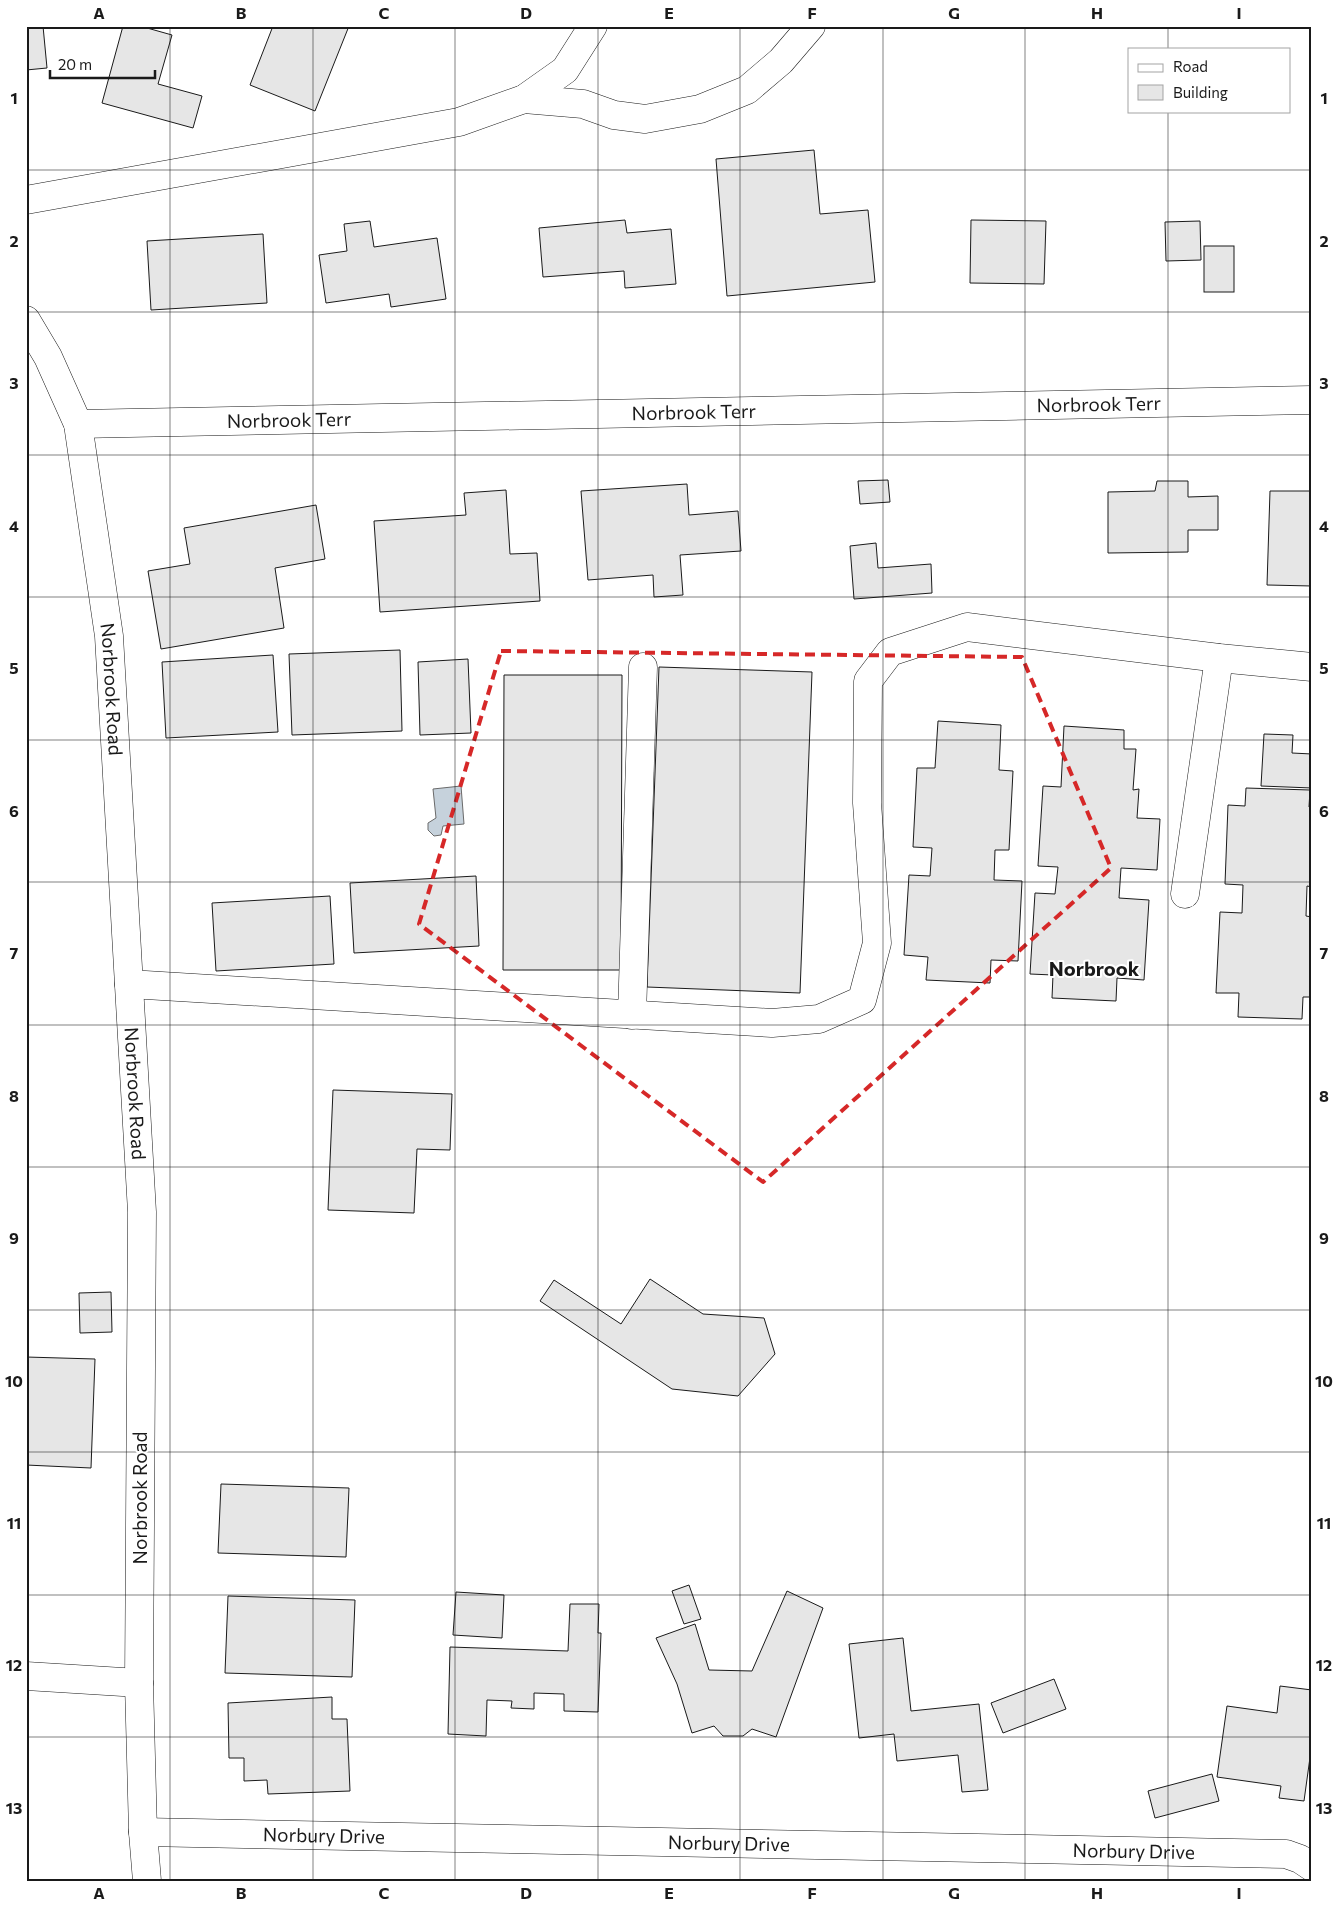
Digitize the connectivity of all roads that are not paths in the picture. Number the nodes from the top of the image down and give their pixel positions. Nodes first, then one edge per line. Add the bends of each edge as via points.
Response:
1 (593, 26) edge
2 (811, 26) edge
3 (524, 99) junction
4 (26, 200) edge
5 (26, 320) edge
6 (1312, 400) edge
7 (78, 424) junction
8 (1219, 658) junction
9 (643, 667) dead end
10 (1312, 667) edge
11 (1185, 894) dead end
12 (129, 984) junction
13 (632, 1015) junction
14 (26, 1676) edge
15 (139, 1683) junction
16 (143, 1832) junction
17 (1312, 1867) edge
18 (147, 1881) edge

1 - 3 street via 565,70
2 - 3 street via 781,61 747,90 700,109 645,119 614,115 583,104
3 - 4 street via 459,122
5 - 7 street, Norbrook Road via 48,357
6 - 7 street, Norbrook Terr
7 - 12 street, Norbrook Road via 110,636
8 - 10 street
8 - 11 street
8 - 13 street via 967,627 890,652 868,681 868,803 877,942 862,1000 819,1019 772,1023
9 - 13 street
12 - 13 street
12 - 15 street, Norbrook Road via 142,1212
14 - 15 street
15 - 16 street, Norbrook Road
16 - 17 street, Norbury Drive via 1286,1854
16 - 18 street, Norbrook Road

